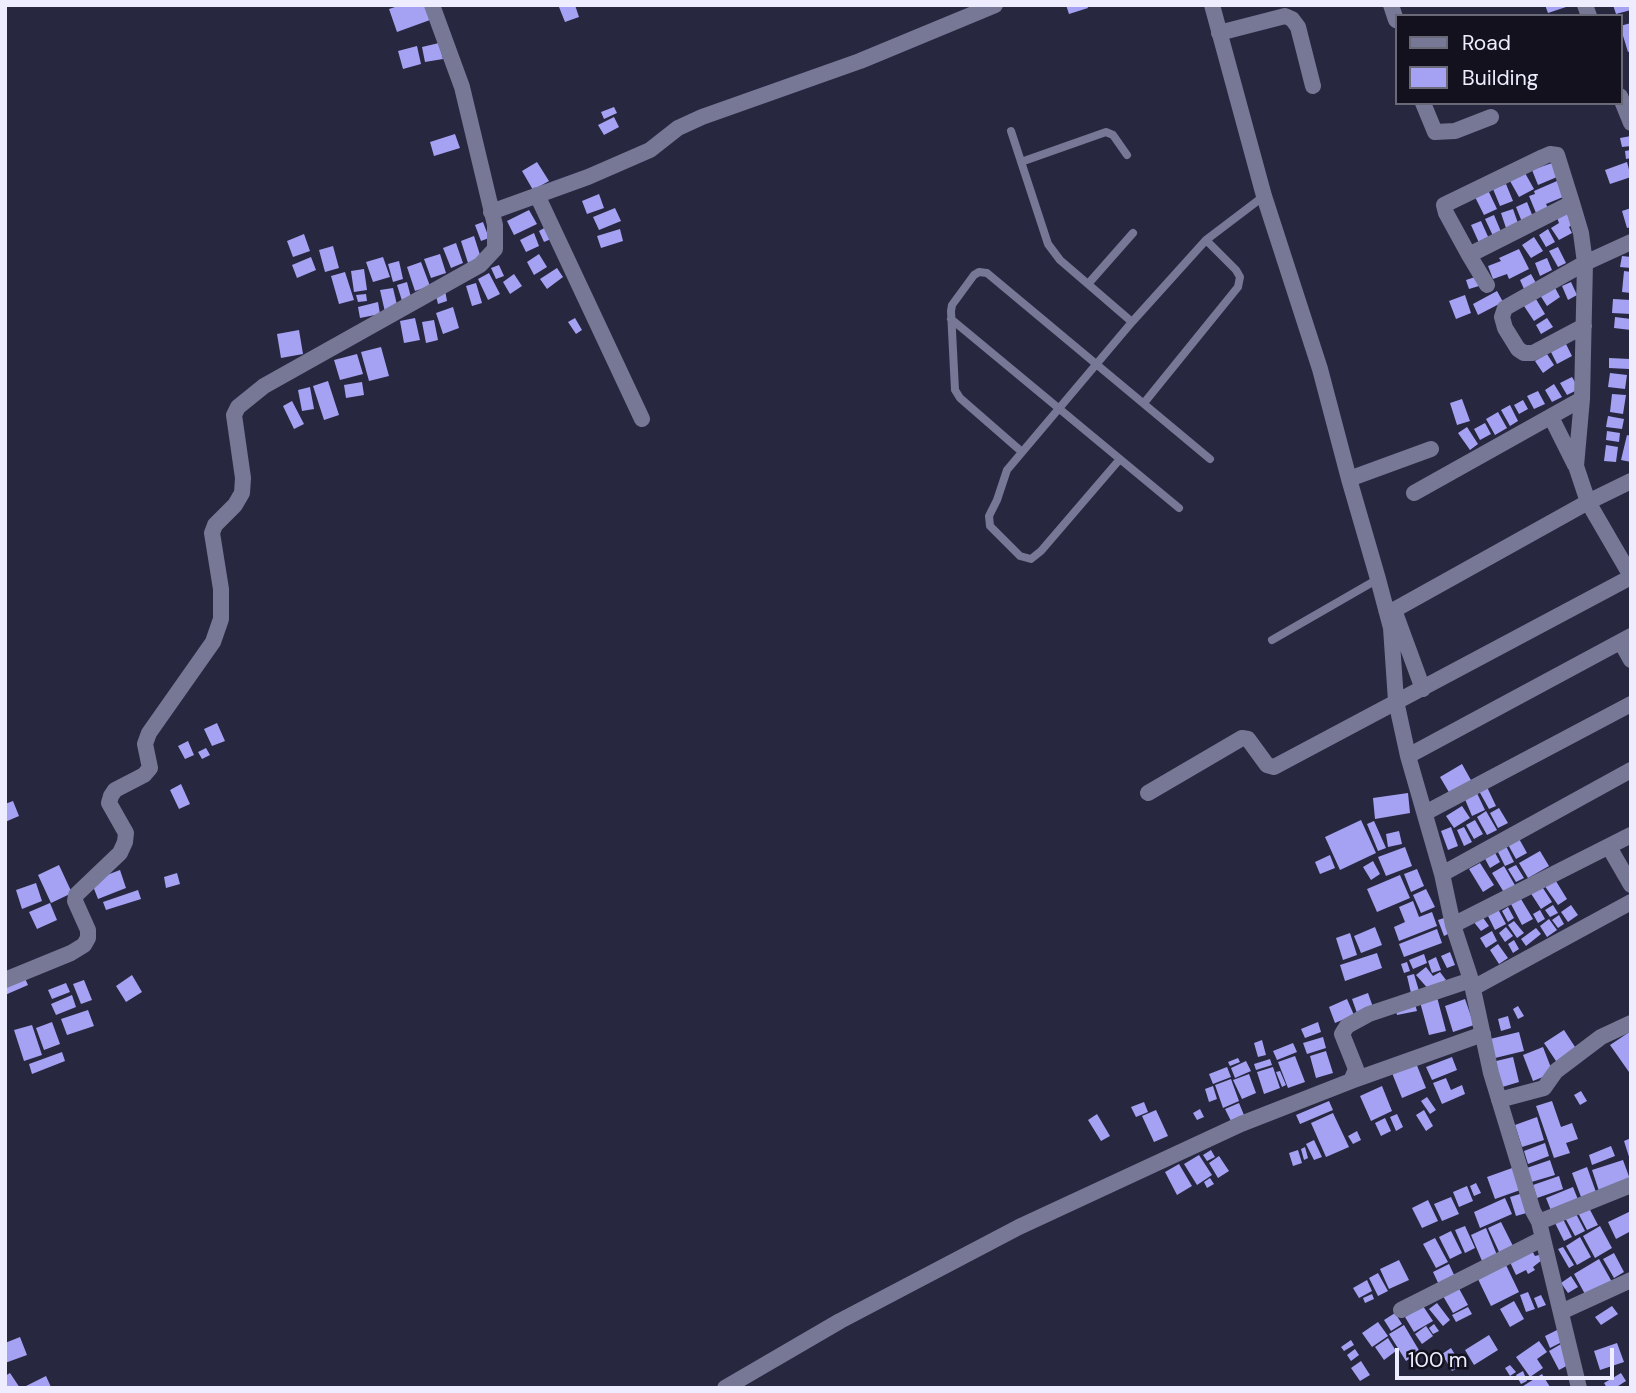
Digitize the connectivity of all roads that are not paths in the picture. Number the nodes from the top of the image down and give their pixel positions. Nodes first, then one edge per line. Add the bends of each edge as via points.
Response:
1 (432, 5) edge
2 (995, 5) edge
3 (1212, 5) edge
4 (1219, 33) junction
5 (1313, 86) dead end
6 (1622, 101) edge
7 (1424, 105) edge
8 (1491, 117) dead end
9 (1631, 123) edge
10 (1011, 131) dead end
11 (1127, 155) dead end
12 (1021, 162) junction
13 (537, 195) junction
14 (1264, 196) junction
15 (1572, 203) junction
16 (491, 212) junction
17 (1133, 233) dead end
18 (1206, 240) junction
19 (1631, 242) edge
20 (1469, 255) junction
21 (1585, 263) junction
22 (1088, 284) junction
23 (1487, 285) dead end
24 (951, 319) junction
25 (1132, 321) junction
26 (1584, 326) junction
27 (1097, 363) junction
28 (1582, 399) junction
29 (1144, 403) junction
30 (1058, 409) junction
31 (1551, 417) junction
32 (642, 419) dead end
33 (1431, 449) dead end
34 (1022, 452) junction
35 (1120, 459) junction
36 (1210, 459) dead end
37 (1576, 466) junction
38 (1349, 479) junction
39 (1631, 481) edge
40 (1413, 493) dead end
41 (1588, 502) junction
42 (1179, 508) dead end
43 (1631, 576) edge
44 (1378, 579) junction
45 (1390, 610) junction
46 (1626, 639) edge
47 (1272, 640) dead end
48 (1631, 660) edge
49 (1423, 689) junction
50 (1396, 701) junction
51 (1631, 704) edge
52 (1408, 755) junction
53 (1631, 770) edge
54 (1147, 793) dead end
55 (1425, 813) junction
56 (1631, 835) edge
57 (1609, 847) junction
58 (1442, 874) junction
59 (1631, 885) edge
60 (1631, 902) edge
61 (1453, 925) junction
62 (5, 980) edge
63 (1472, 984) junction
64 (1631, 1023) edge
65 (1483, 1034) junction
66 (1351, 1081) junction
67 (1499, 1100) junction
68 (1631, 1185) edge
69 (1539, 1222) junction
70 (1542, 1239) junction
71 (1631, 1280) edge
72 (1401, 1310) dead end
73 (1561, 1312) junction
74 (725, 1388) edge
75 (1579, 1388) edge

1 - 16 street via 462,87
2 - 13 street via 860,61 702,117 678,128 650,150
3 - 4 street
4 - 5 street via 1285,16 1292,19
4 - 14 street
6 - 9 street
7 - 8 street via 1435,132 1455,131
10 - 12 lane
11 - 12 lane via 1113,135 1105,132
12 - 22 lane via 1048,244
13 - 16 street
13 - 32 street
14 - 18 lane
14 - 38 street via 1320,369
15 - 20 street
15 - 20 street via 1557,155 1550,154 1444,205
15 - 21 street
16 - 62 street via 495,249 480,265 264,386 238,407 234,415 242,493 212,533 221,589 221,618 213,642 149,733 145,744 150,768 110,796 109,803 126,833 125,842 120,853 76,895 88,930 84,945
17 - 22 lane
18 - 25 lane
18 - 29 lane via 1236,270 1238,286
19 - 21 street
20 - 23 street
21 - 26 street
21 - 26 street via 1505,308 1502,317 1524,353
22 - 25 lane
24 - 27 lane via 952,305 974,275 987,272
24 - 30 lane
24 - 34 lane via 960,398
25 - 27 lane
26 - 28 street
27 - 29 lane
27 - 30 lane
28 - 31 street
28 - 37 street
29 - 36 lane
30 - 34 lane
30 - 35 lane
31 - 37 street
31 - 40 street
33 - 38 street
34 - 35 lane via 1007,470 989,516 996,534 1026,559 1041,551
35 - 42 lane
37 - 41 street
38 - 44 street
39 - 41 street
41 - 43 street
41 - 45 street
43 - 49 street
44 - 45 street
44 - 47 lane
45 - 49 street
45 - 50 street
46 - 48 street
46 - 52 street
49 - 50 street
50 - 52 street
50 - 54 street via 1273,767 1242,737
51 - 55 street
52 - 55 street
53 - 58 street
55 - 58 street
56 - 57 street
57 - 59 street
57 - 61 street
58 - 61 street
60 - 63 street
61 - 63 street
63 - 65 street
63 - 66 street via 1369,1014 1347,1027 1342,1034 1356,1069
64 - 67 street via 1601,1037 1556,1071 1544,1087
65 - 66 street
65 - 67 street
66 - 74 street via 1241,1124 1019,1227 840,1321
67 - 69 street
68 - 69 street
69 - 70 street
70 - 72 street
70 - 73 street
71 - 73 street
73 - 75 street

